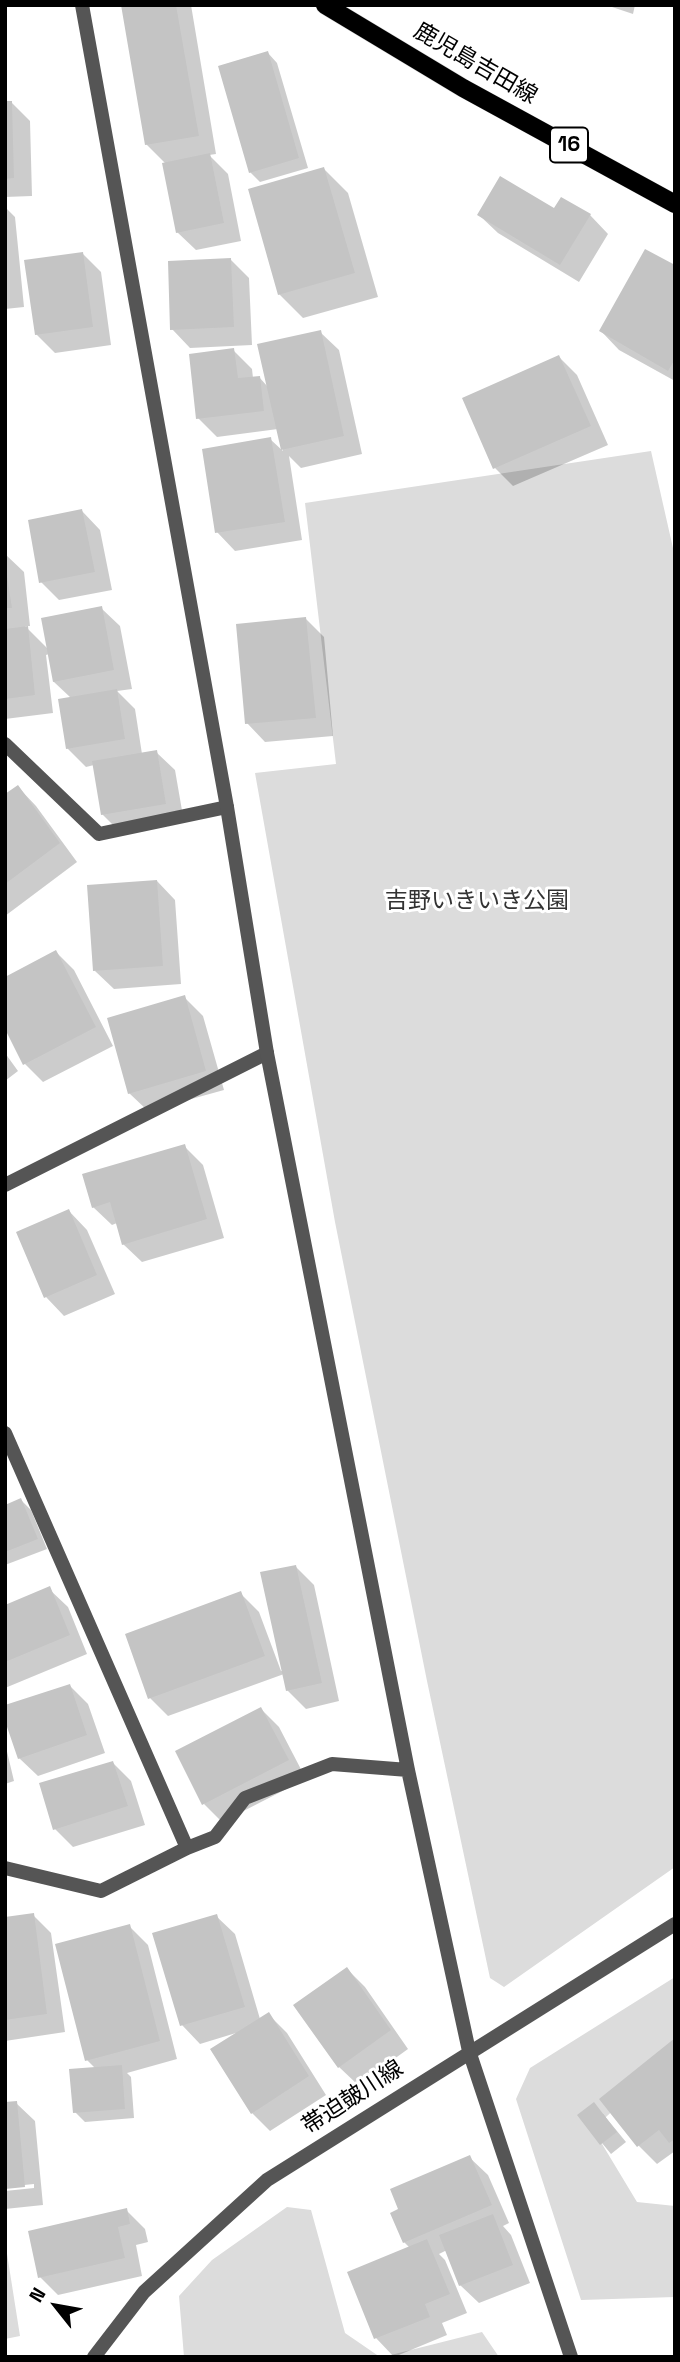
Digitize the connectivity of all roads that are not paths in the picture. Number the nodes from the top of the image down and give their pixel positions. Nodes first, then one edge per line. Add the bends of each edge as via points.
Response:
1 (82, 5) edge
2 (325, 5) edge
3 (675, 204) edge
4 (5, 744) edge
5 (226, 807) junction
6 (267, 1053) junction
7 (5, 1185) edge
8 (5, 1433) edge
9 (408, 1770) junction
10 (187, 1848) junction
11 (5, 1868) edge
12 (675, 1924) edge
13 (469, 2051) junction
14 (94, 2357) edge
15 (571, 2357) edge

1 - 5 street
2 - 3 main road, 鹿児島吉田線 / 16 via 463,88
4 - 5 street via 99,834
5 - 6 street
6 - 7 street
6 - 9 street
8 - 10 street
9 - 10 street via 332,1764 245,1798 215,1837
9 - 13 street
10 - 11 street via 101,1891
12 - 13 street, 帯迫皷川線
13 - 14 street, 帯迫皷川線 via 267,2180 144,2292
13 - 15 street

